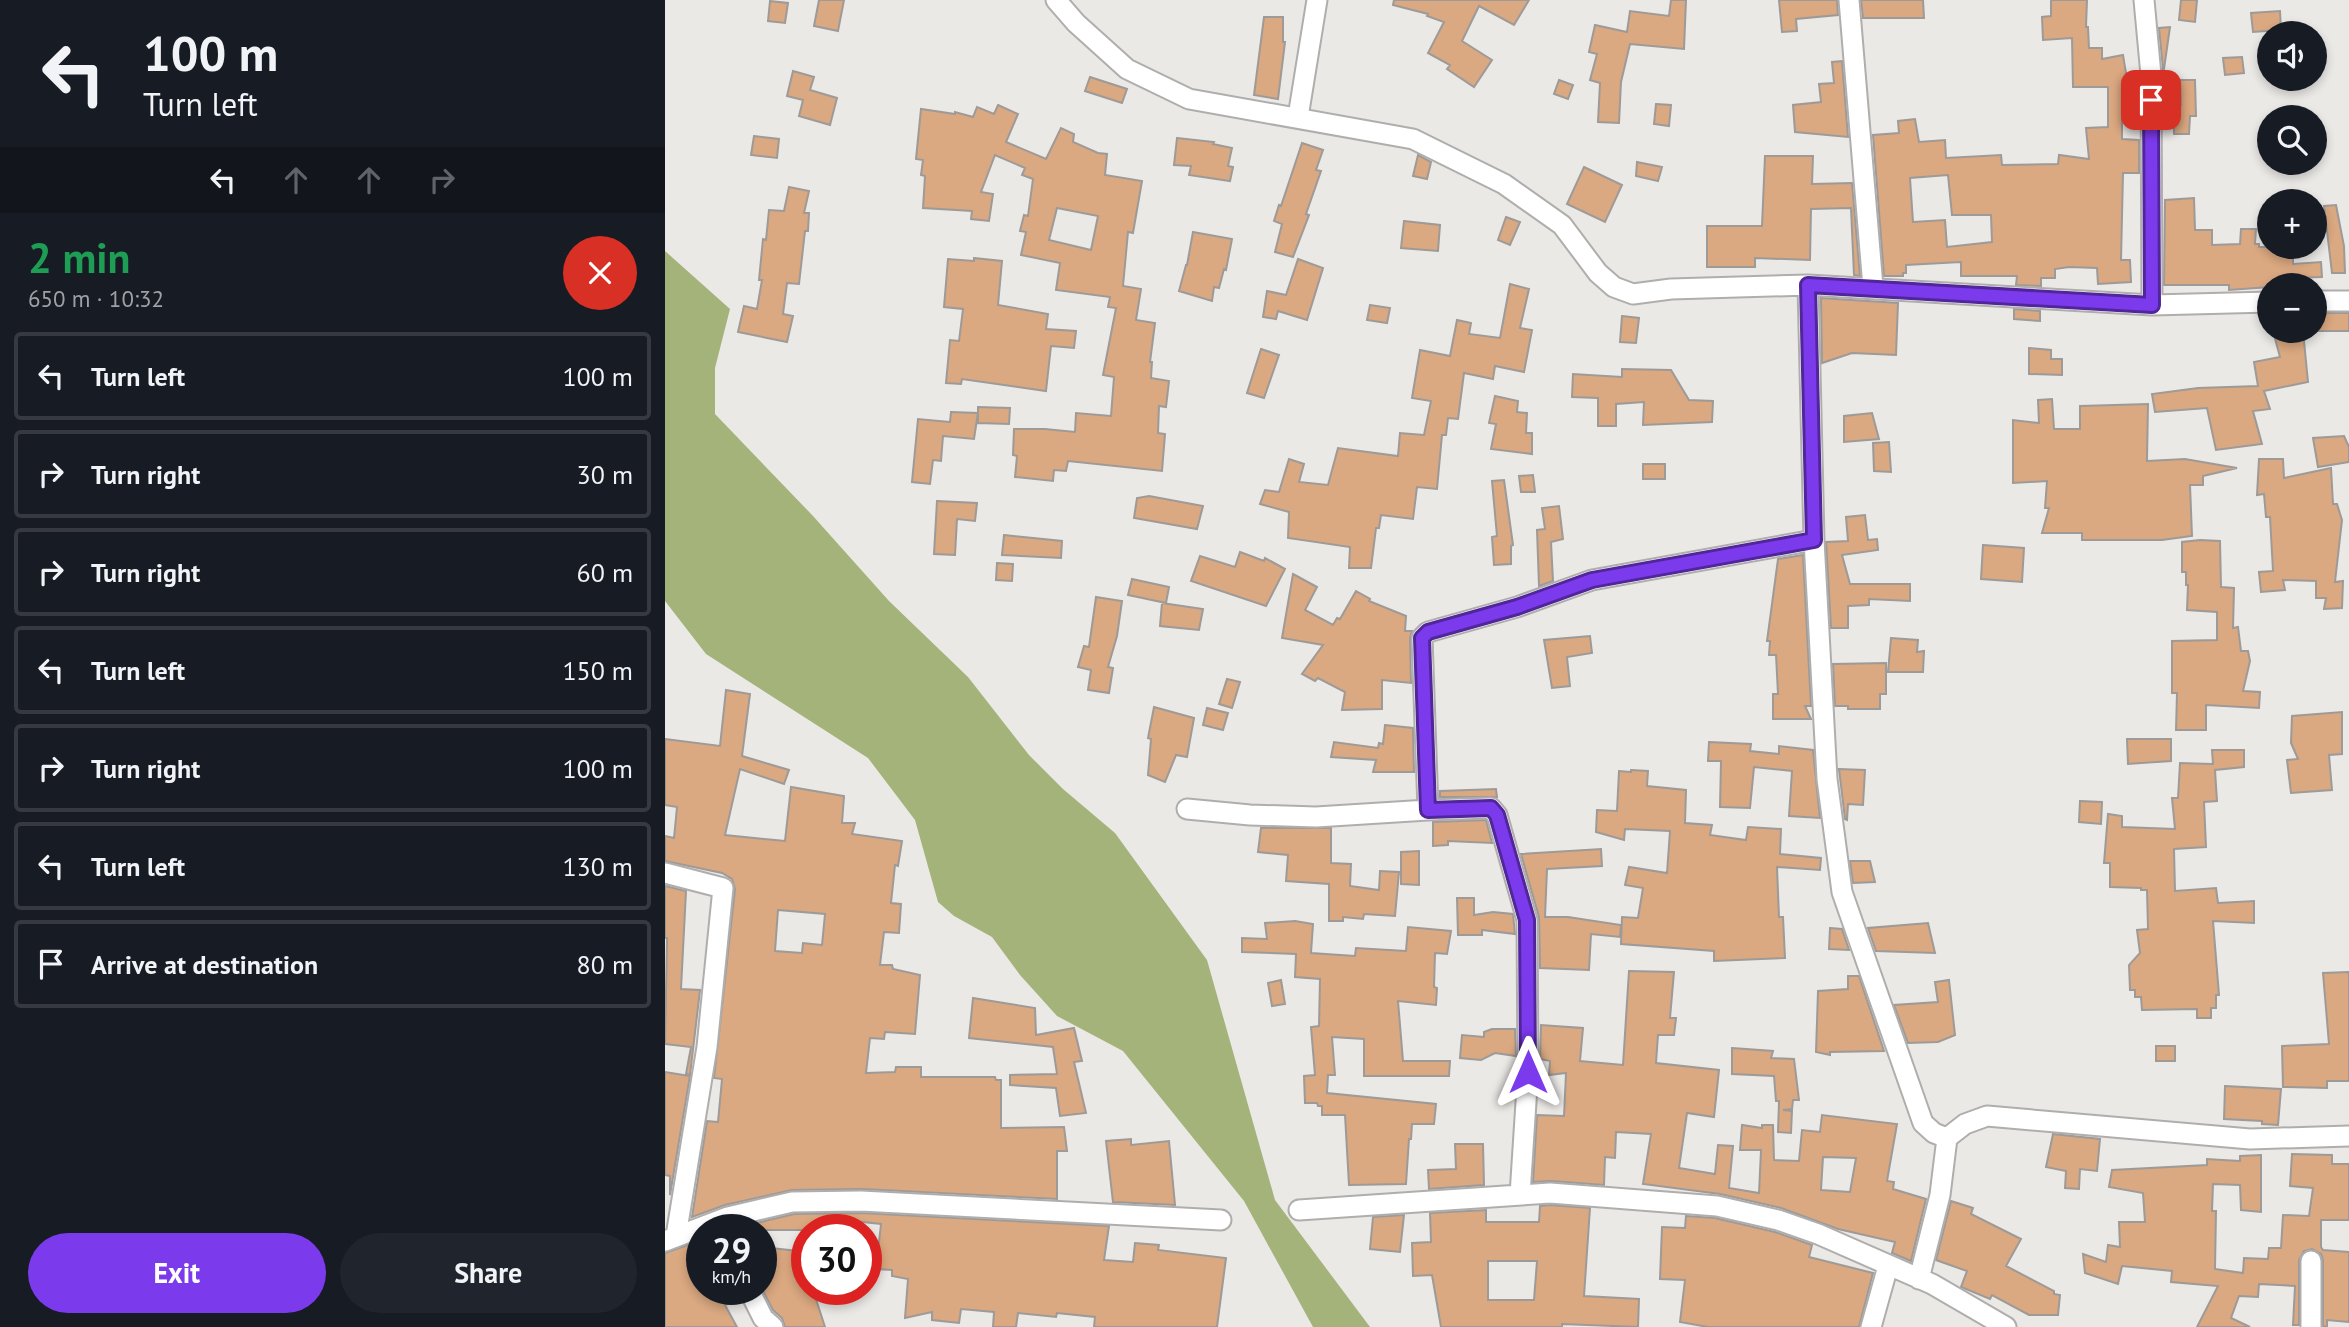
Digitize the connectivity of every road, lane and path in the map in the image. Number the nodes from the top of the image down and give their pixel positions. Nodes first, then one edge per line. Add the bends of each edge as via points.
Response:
1 (1056, 0) edge
2 (1317, 0) edge
3 (1849, 0) edge
4 (2144, 0) edge
5 (1298, 117) junction
6 (1808, 285) junction
7 (1873, 287) junction
8 (2349, 301) edge
9 (2257, 302) edge
10 (2327, 302) edge
11 (2152, 305) junction
12 (1814, 540) junction
13 (1187, 809) dead end
14 (1428, 810) junction
15 (665, 873) edge
16 (2349, 1136) edge
17 (1947, 1138) junction
18 (1520, 1195) junction
19 (1299, 1210) dead end
20 (758, 1214) edge
21 (1221, 1220) dead end
22 (671, 1238) edge
23 (2311, 1261) dead end
24 (1888, 1266) junction
25 (1919, 1279) junction
26 (757, 1305) edge
27 (772, 1327) edge
28 (1871, 1327) edge
29 (2006, 1327) edge
30 (2311, 1327) edge

1 - 5 street via 1127,69 1189,99
2 - 5 street
3 - 7 street
4 - 11 street via 2151,75
5 - 6 street via 1413,139 1504,184 1562,226 1614,287 1633,294
6 - 7 street
6 - 12 street
7 - 11 street
8 - 10 street
9 - 11 street
12 - 14 street via 1592,580 1428,632 1422,638
12 - 17 street via 1827,779 1842,892 1923,1123
13 - 14 street via 1316,817
14 - 18 street via 1491,808 1497,815 1527,920 1528,1072
15 - 22 street via 723,888 707,1047
16 - 17 street via 2250,1139 1987,1116 1965,1124
17 - 25 street via 1940,1195
18 - 19 street
18 - 24 street via 1550,1193 1717,1206 1818,1234
20 - 21 street via 792,1202 862,1201
23 - 30 street
24 - 25 street
24 - 28 street
25 - 29 street
26 - 27 street

